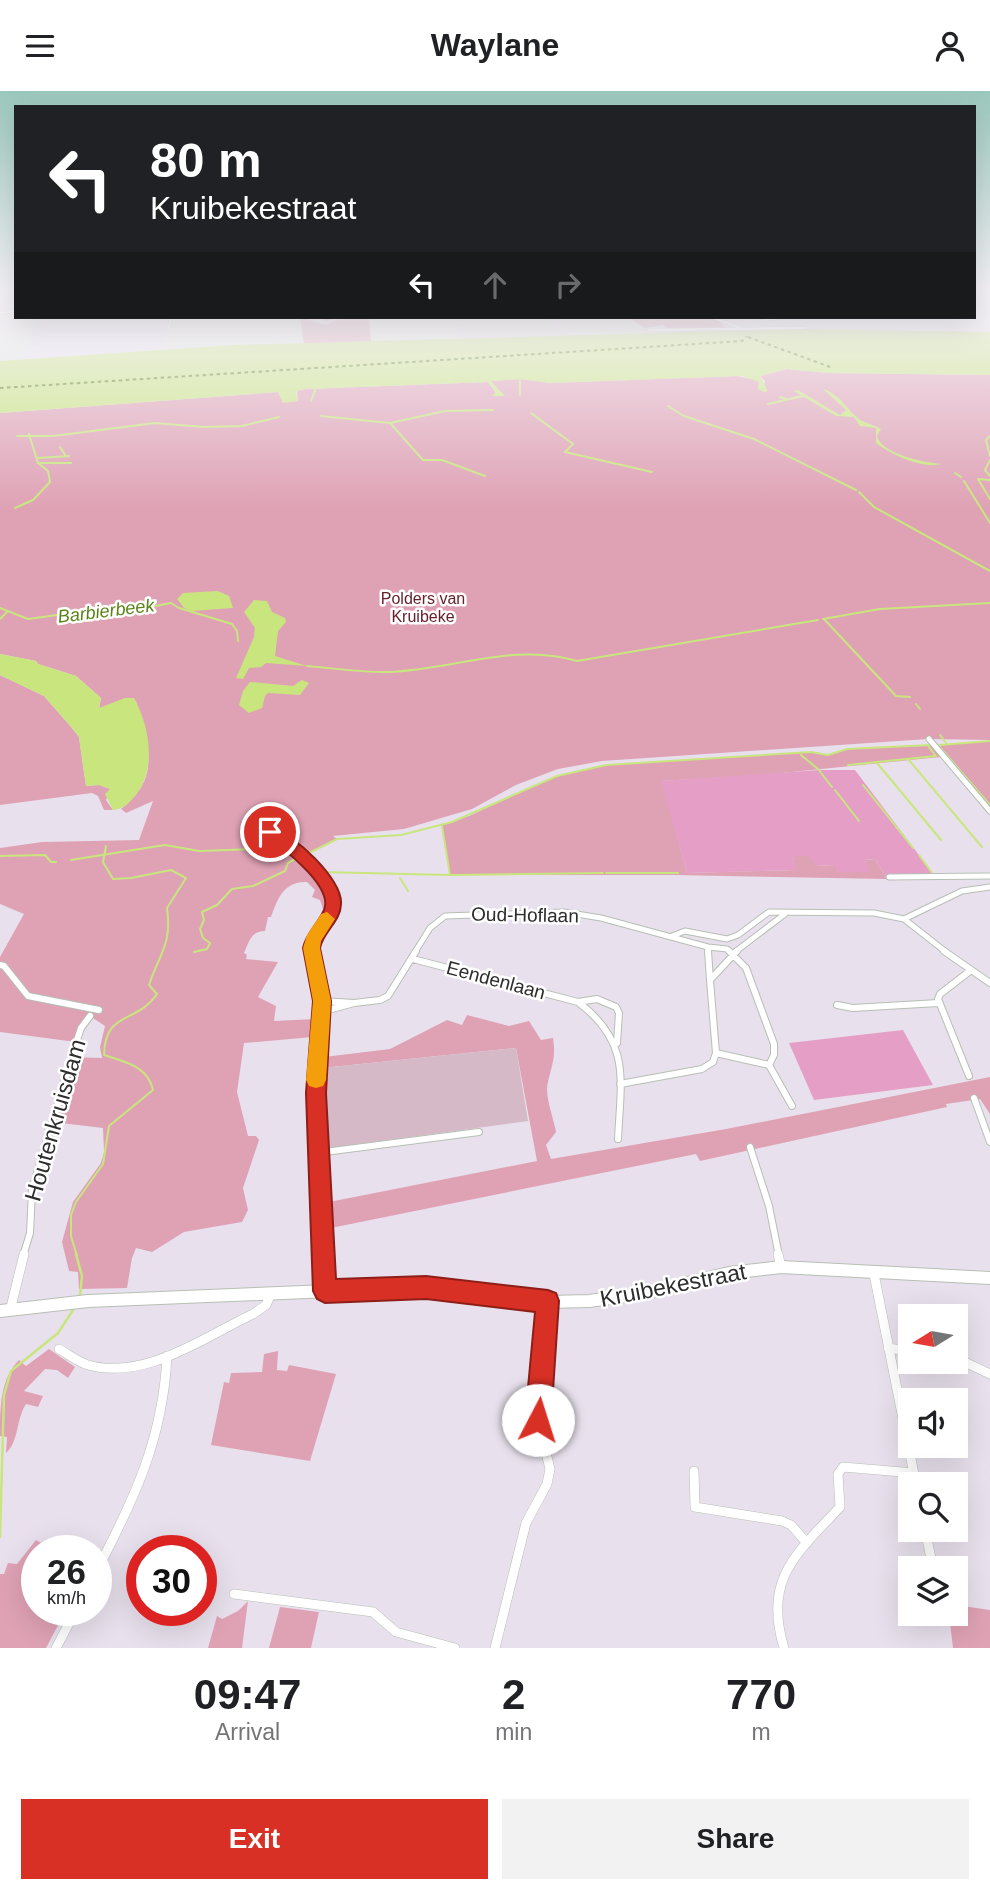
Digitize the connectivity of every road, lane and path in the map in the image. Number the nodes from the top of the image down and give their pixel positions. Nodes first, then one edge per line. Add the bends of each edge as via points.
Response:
1 (929, 739) dead end
2 (990, 811) edge
3 (270, 832) dead end
4 (889, 877) dead end
5 (989, 878) edge
6 (990, 887) edge
7 (785, 914) junction
8 (904, 919) junction
9 (672, 936) junction
10 (708, 947) junction
11 (734, 953) junction
12 (413, 959) junction
13 (0, 965) edge
14 (970, 971) junction
15 (710, 980) junction
16 (990, 983) edge
17 (322, 1001) junction
18 (579, 1002) junction
19 (354, 1003) junction
20 (938, 1003) junction
21 (837, 1005) dead end
22 (99, 1010) dead end
23 (321, 1013) junction
24 (90, 1016) dead end
25 (617, 1043) junction
26 (716, 1053) junction
27 (769, 1065) junction
28 (969, 1076) dead end
29 (620, 1084) junction
30 (974, 1098) dead end
31 (792, 1105) dead end
32 (479, 1132) dead end
33 (618, 1139) dead end
34 (990, 1142) edge
35 (750, 1147) dead end
36 (317, 1153) junction
37 (781, 1267) junction
38 (874, 1271) junction
39 (990, 1277) edge
40 (325, 1291) junction
41 (271, 1294) junction
42 (548, 1301) junction
43 (5, 1310) edge
44 (888, 1348) junction
45 (59, 1349) dead end
46 (898, 1349) edge
47 (167, 1356) junction
48 (968, 1364) edge
49 (990, 1374) edge
50 (694, 1471) dead end
51 (902, 1472) edge
52 (914, 1472) edge
53 (112, 1540) edge
54 (807, 1543) junction
55 (234, 1594) dead end
56 (68, 1626) edge
57 (56, 1648) edge
58 (455, 1648) edge
59 (495, 1648) edge
60 (784, 1648) edge

1 - 2 street
3 - 17 street via 289,842 323,879 334,902 311,948
4 - 5 street
6 - 8 street via 962,891
7 - 8 street via 874,913
7 - 9 street via 769,912 727,939 685,931
7 - 11 street
8 - 14 street
9 - 10 street, Oud-Hoflaan
9 - 12 street, Oud-Hoflaan via 564,912 454,914 435,923
10 - 11 street, Oud-Hoflaan
10 - 15 street
11 - 15 street
11 - 27 street via 746,968 774,1044
12 - 18 street, Eendenlaan
12 - 19 street, Oud-Hoflaan via 388,996
13 - 22 street via 28,996
14 - 16 street
14 - 20 street via 940,994
15 - 26 street
17 - 19 street, Oud-Hoflaan
17 - 23 street
18 - 25 street, Eendenlaan via 607,1025
18 - 25 street, Eendenlaan via 597,999 617,1007
19 - 23 street, Oud-Hoflaan
20 - 21 street
20 - 28 street
23 - 36 street
24 - 43 street, Houtenkruisdam via 76,1043 32,1190 30,1233
25 - 29 street, Eendenlaan
26 - 27 street
26 - 29 street via 713,1062 702,1069
27 - 31 street
29 - 33 street, Eendenlaan
30 - 34 street
32 - 36 street
35 - 37 street via 769,1206
36 - 40 street
37 - 38 main road, Kruibekestraat
37 - 42 main road, Kruibekestraat via 729,1273 648,1293
38 - 39 main road, Kruibekestraat
38 - 44 street
40 - 41 main road, Kruibekestraat
40 - 42 main road, Kruibekestraat via 426,1287
41 - 43 main road, Kruibekestraat via 88,1301
41 - 47 street via 253,1314
42 - 59 street via 538,1420 550,1469 526,1523
44 - 46 street
44 - 52 street
45 - 47 street via 88,1365 115,1367
47 - 53 street via 167,1383 151,1461
48 - 49 street
50 - 54 street via 695,1507 782,1521
51 - 54 street via 844,1467 838,1474 840,1507
54 - 60 street via 783,1573 777,1592 776,1618
55 - 58 street via 373,1612 396,1632
56 - 57 street

